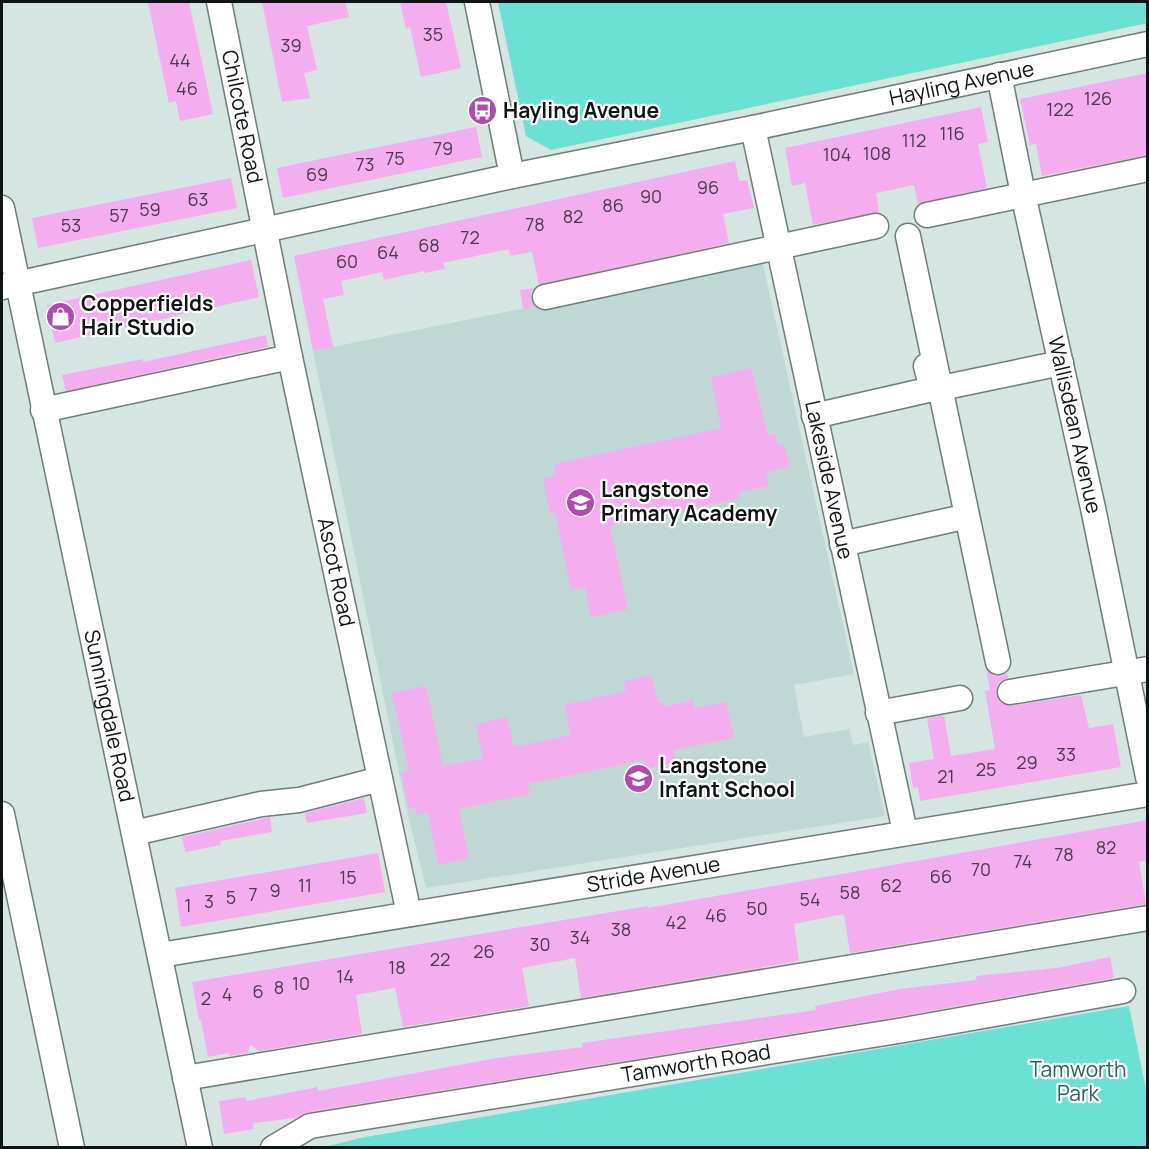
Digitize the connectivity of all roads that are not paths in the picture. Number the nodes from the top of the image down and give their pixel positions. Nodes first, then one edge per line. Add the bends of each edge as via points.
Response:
1 (219, 2) edge
2 (477, 2) edge
3 (1148, 44) edge
4 (999, 75) junction
5 (753, 128) junction
6 (1148, 169) edge
7 (512, 176) junction
8 (1023, 194) junction
9 (2, 208) edge
10 (927, 215) dead end
11 (876, 226) dead end
12 (265, 231) junction
13 (908, 236) dead end
14 (778, 247) junction
15 (906, 273) dead end
16 (9, 285) edge
17 (545, 297) dead end
18 (290, 357) junction
19 (1061, 363) junction
20 (941, 388) junction
21 (44, 410) junction
22 (814, 416) junction
23 (951, 480) dead end
24 (959, 518) junction
25 (842, 544) junction
26 (1137, 671) edge
27 (1010, 692) dead end
28 (960, 698) dead end
29 (879, 713) junction
30 (1148, 777) edge
31 (380, 779) junction
32 (1148, 794) edge
33 (2, 814) edge
34 (904, 832) junction
35 (134, 833) junction
36 (409, 914) junction
37 (1148, 918) edge
38 (160, 955) junction
39 (1123, 991) dead end
40 (185, 1078) junction
41 (72, 1148) edge
42 (200, 1148) edge
43 (273, 1148) edge

1 - 12 street, Chilcote Road
2 - 7 street
3 - 4 street, Hayling Avenue
4 - 5 street, Hayling Avenue
4 - 8 street, Wallisdean Avenue
5 - 7 street, Hayling Avenue
5 - 14 street, Lakeside Avenue
6 - 8 street
7 - 12 street, Hayling Avenue
8 - 10 street
8 - 19 street, Wallisdean Avenue
9 - 16 street, Sunningdale Road
11 - 14 street
12 - 16 street, Hayling Avenue
12 - 18 street, Ascot Road
13 - 20 street
14 - 17 street
14 - 22 street, Lakeside Avenue
15 - 22 street via 932,389
16 - 21 street, Sunningdale Road
18 - 21 street
18 - 31 street, Ascot Road
19 - 20 street
19 - 26 street, Wallisdean Avenue
20 - 24 street via 993,662
21 - 35 street, Sunningdale Road
22 - 25 street, Lakeside Avenue
23 - 24 street
24 - 25 street
25 - 29 street, Lakeside Avenue
26 - 27 street
26 - 30 street, Wallisdean Avenue
28 - 29 street
29 - 34 street, Lakeside Avenue
31 - 35 street via 299,800 261,804
31 - 36 street, Ascot Road
32 - 34 street, Stride Avenue
33 - 41 street
34 - 36 street, Stride Avenue
35 - 38 street, Sunningdale Road
36 - 38 street, Stride Avenue
37 - 40 street
38 - 40 street, Sunningdale Road
39 - 43 street, Tamworth Road via 310,1126
40 - 42 street, Sunningdale Road

